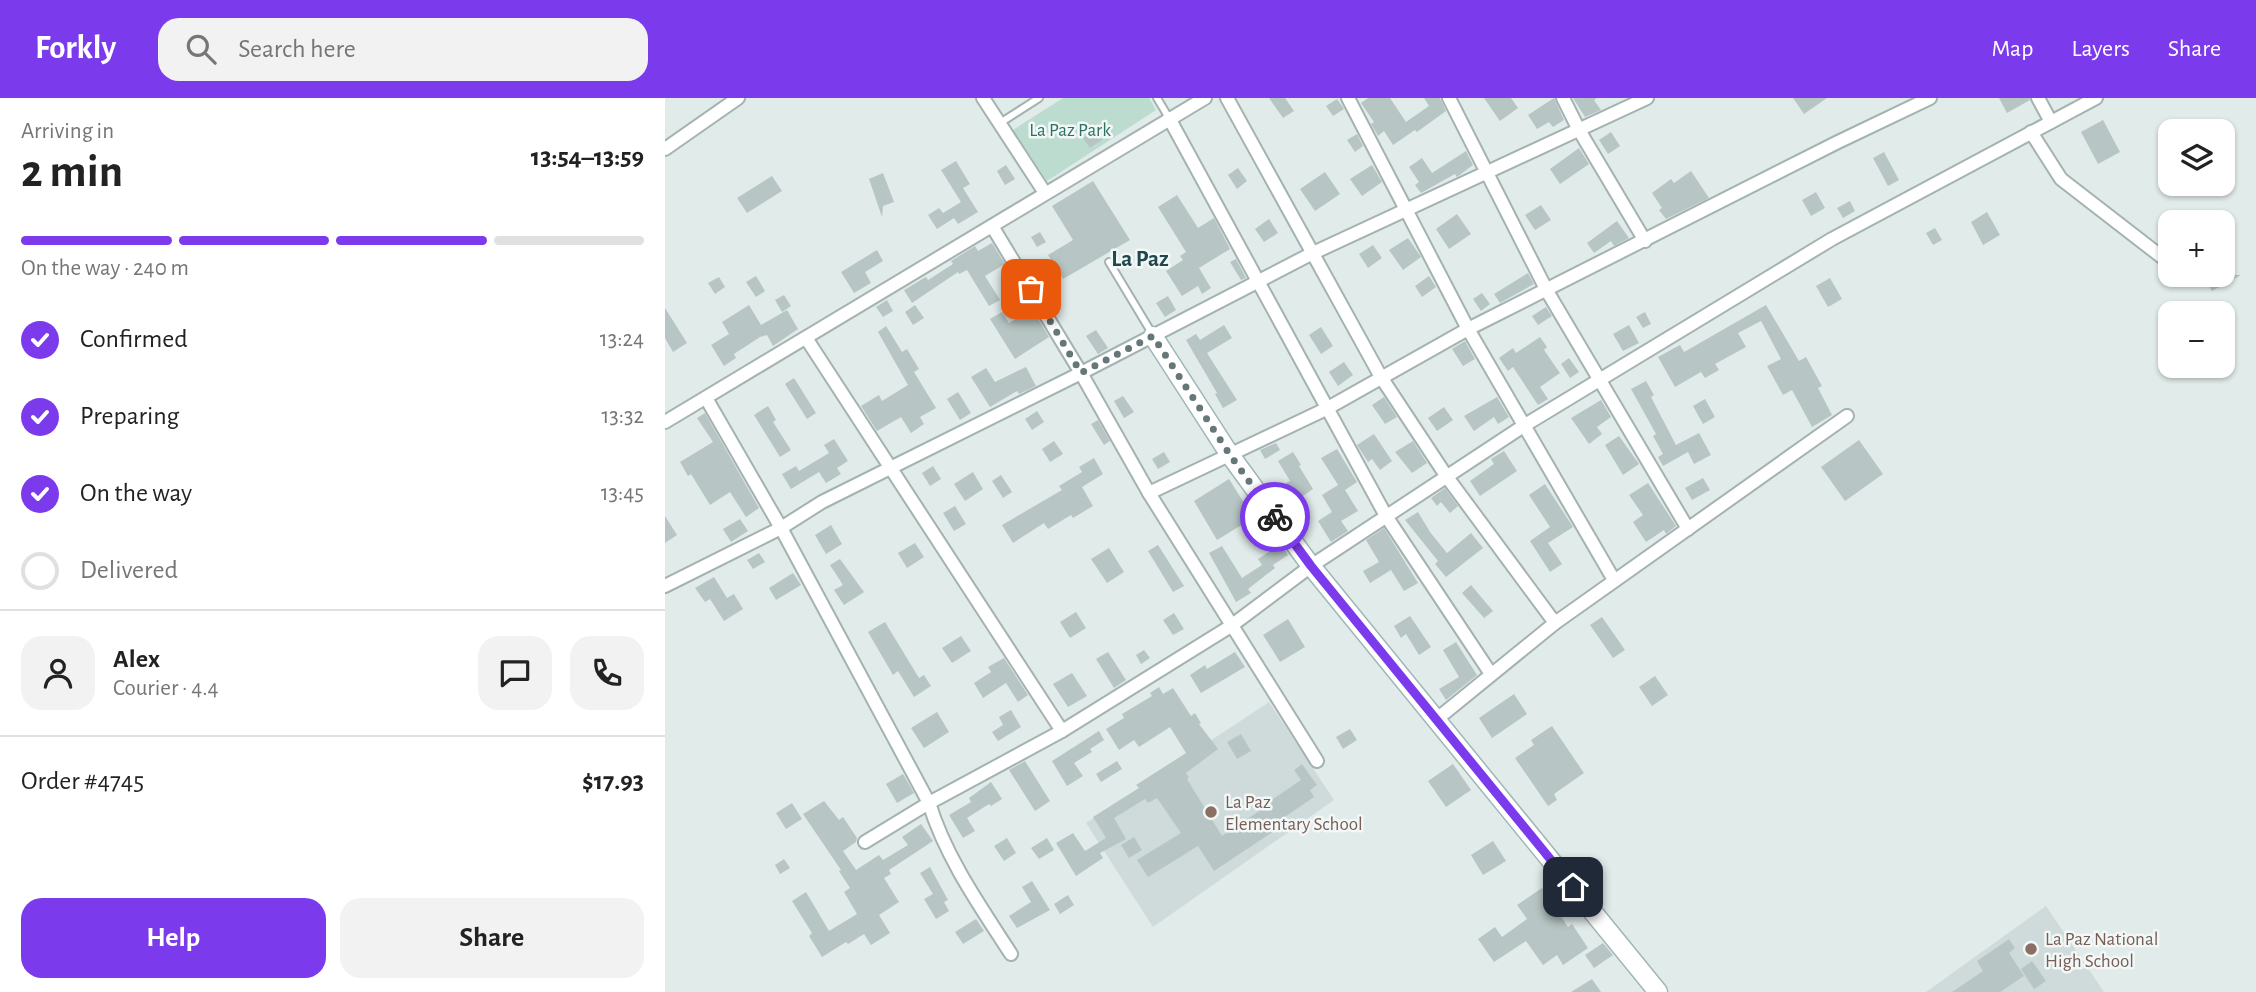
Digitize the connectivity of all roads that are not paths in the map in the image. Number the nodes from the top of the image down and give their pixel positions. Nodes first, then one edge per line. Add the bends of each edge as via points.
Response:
1 (738, 98) edge
2 (983, 98) edge
3 (1039, 98) edge
4 (1157, 98) edge
5 (1205, 98) edge
6 (1227, 98) edge
7 (1348, 98) edge
8 (1449, 98) edge
9 (1563, 98) edge
10 (1647, 98) edge
11 (1930, 98) edge
12 (2038, 98) edge
13 (2096, 98) edge
14 (1169, 118) junction
15 (2051, 122) junction
16 (1000, 124) junction
17 (1579, 130) junction
18 (2031, 132) junction
19 (665, 149) edge
20 (1485, 172) junction
21 (1045, 193) junction
22 (1405, 212) junction
23 (992, 226) junction
24 (1645, 241) junction
25 (1311, 254) junction
26 (2158, 254) edge
27 (1109, 262) dead end
28 (1259, 282) junction
29 (1547, 291) junction
30 (1468, 330) junction
31 (1153, 336) junction
32 (806, 338) junction
33 (1081, 373) junction
34 (1381, 377) junction
35 (1600, 381) junction
36 (706, 398) junction
37 (1326, 409) junction
38 (1847, 416) dead end
39 (665, 422) edge
40 (1525, 425) junction
41 (1230, 455) junction
42 (891, 468) junction
43 (1447, 477) junction
44 (1149, 493) junction
45 (1387, 516) junction
46 (781, 528) junction
47 (1688, 529) junction
48 (1311, 566) junction
49 (1614, 580) junction
50 (665, 586) edge
51 (1555, 623) junction
52 (1231, 626) junction
53 (1490, 674) junction
54 (1437, 719) junction
55 (1062, 731) junction
56 (1317, 761) dead end
57 (929, 803) junction
58 (865, 842) dead end
59 (1011, 954) dead end
60 (1658, 992) edge

1 - 19 street
2 - 16 street
3 - 16 lane
4 - 14 lane
5 - 14 street
6 - 25 street
7 - 22 street
8 - 20 street
9 - 17 street
10 - 17 street
11 - 24 street
12 - 15 street
13 - 15 street
14 - 21 street
14 - 28 street
15 - 18 street
16 - 21 street
17 - 20 street
17 - 24 street
18 - 26 street via 2061,179
18 - 35 street via 1832,239
20 - 22 street
20 - 29 street
21 - 23 street
22 - 25 street
22 - 30 street
23 - 32 street
23 - 33 street
24 - 29 street
25 - 28 street
25 - 34 street
27 - 31 lane
28 - 31 street
28 - 37 street
29 - 30 street
29 - 35 street
30 - 34 street
30 - 40 street
31 - 33 street
31 - 41 street
32 - 36 street
32 - 42 street
33 - 42 street
33 - 44 street
34 - 37 street
34 - 43 street
35 - 40 street
35 - 47 street
36 - 39 street
36 - 46 street
37 - 41 street
37 - 45 street
38 - 47 street
40 - 43 street
40 - 49 street
41 - 44 street
41 - 48 street
42 - 46 street
42 - 55 street
43 - 45 street
43 - 51 street
44 - 52 street
45 - 48 street
45 - 53 street
46 - 50 street
46 - 57 street
47 - 49 street
48 - 52 street
48 - 54 street
49 - 51 street
51 - 53 street
52 - 55 street
52 - 56 street
53 - 54 street
54 - 60 street
55 - 57 street
57 - 58 street
57 - 59 street via 965,884

